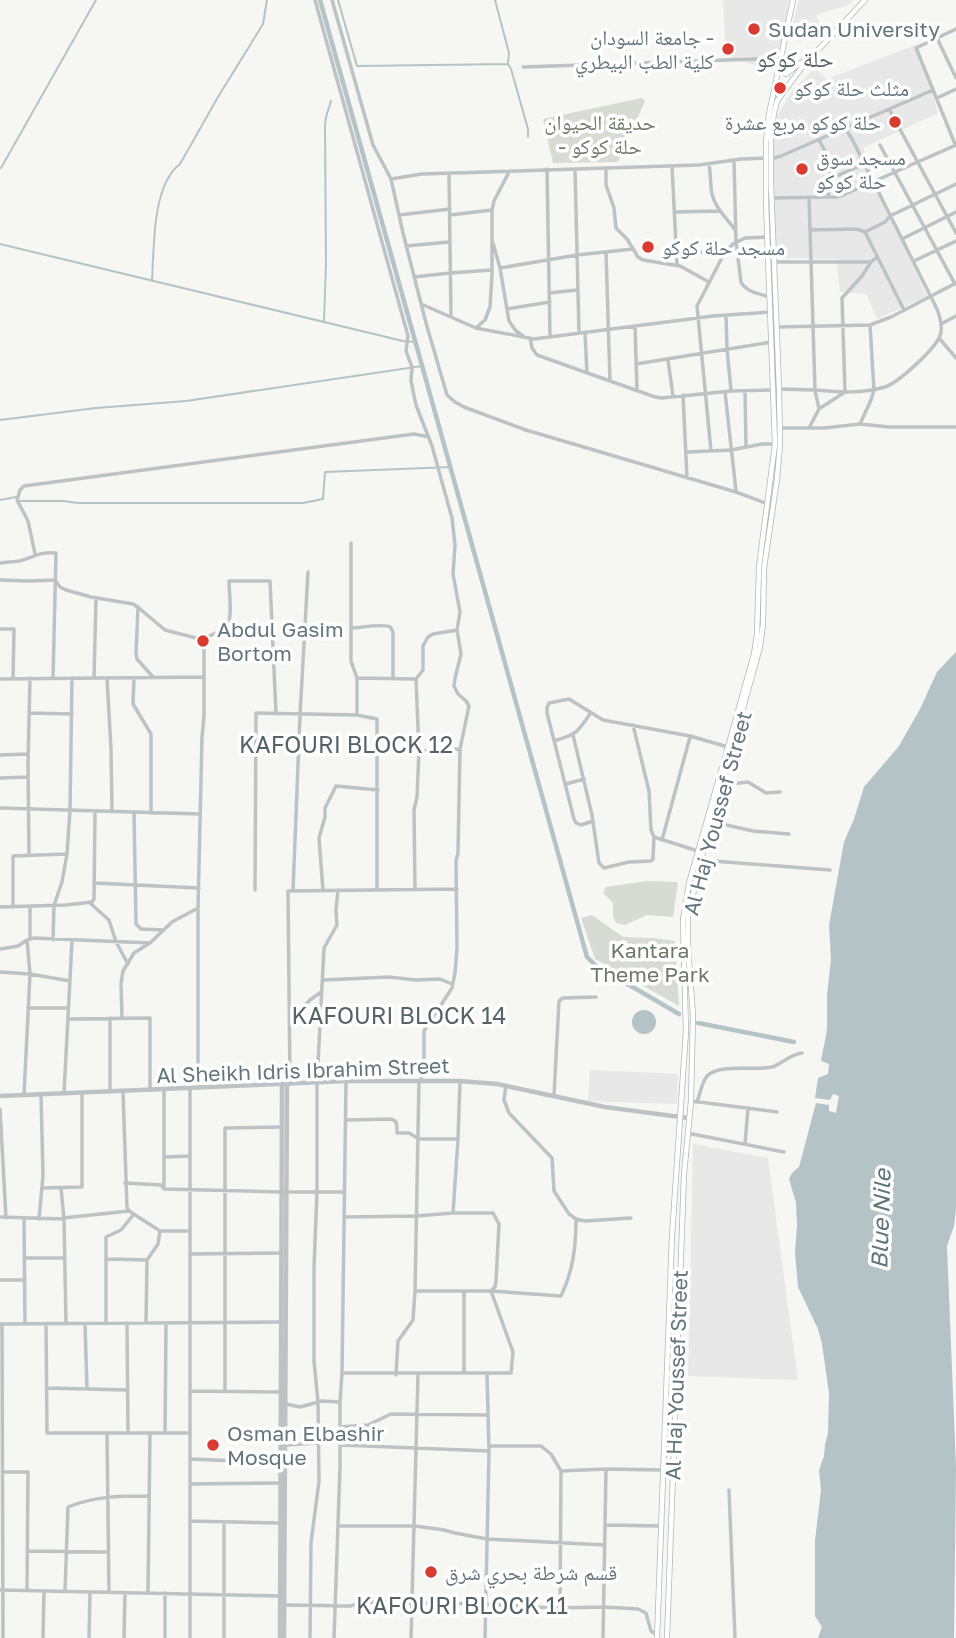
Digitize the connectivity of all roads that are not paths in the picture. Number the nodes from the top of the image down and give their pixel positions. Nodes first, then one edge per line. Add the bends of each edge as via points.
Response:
1 (315, 0) edge
2 (332, 0) edge
3 (793, 0) edge
4 (865, 0) edge
5 (956, 29) edge
6 (937, 38) junction
7 (781, 60) junction
8 (808, 60) junction
9 (523, 67) dead end
10 (956, 78) edge
11 (933, 89) junction
12 (956, 89) edge
13 (937, 98) junction
14 (889, 109) junction
15 (845, 128) junction
16 (819, 140) junction
17 (880, 145) dead end
18 (956, 146) edge
19 (768, 158) junction
20 (734, 160) junction
21 (917, 163) junction
22 (708, 164) junction
23 (864, 164) junction
24 (672, 166) junction
25 (606, 168) junction
26 (548, 169) junction
27 (575, 169) junction
28 (509, 172) junction
29 (449, 173) junction
30 (894, 173) junction
31 (830, 178) junction
32 (391, 179) junction
33 (873, 183) junction
34 (956, 184) edge
35 (935, 194) junction
36 (809, 197) junction
37 (828, 197) junction
38 (771, 198) junction
39 (911, 206) junction
40 (450, 209) junction
41 (492, 210) junction
42 (720, 211) junction
43 (674, 212) junction
44 (956, 212) edge
45 (399, 215) junction
46 (450, 215) junction
47 (890, 216) junction
48 (948, 217) junction
49 (924, 228) junction
50 (810, 230) junction
51 (736, 232) junction
52 (865, 232) junction
53 (956, 233) edge
54 (770, 237) junction
55 (492, 239) junction
56 (902, 239) junction
57 (956, 241) edge
58 (449, 242) junction
59 (736, 242) junction
60 (406, 246) junction
61 (634, 249) junction
62 (936, 250) junction
63 (606, 252) junction
64 (676, 254) junction
65 (724, 254) junction
66 (577, 255) junction
67 (877, 257) junction
68 (548, 260) junction
69 (811, 261) junction
70 (913, 261) junction
71 (774, 262) junction
72 (871, 262) junction
73 (677, 265) junction
74 (500, 268) junction
75 (492, 271) junction
76 (450, 273) junction
77 (414, 278) junction
78 (709, 282) junction
79 (956, 283) edge
80 (577, 290) junction
81 (550, 293) junction
82 (930, 297) junction
83 (770, 298) junction
84 (550, 302) junction
85 (421, 304) junction
86 (507, 309) junction
87 (904, 310) junction
88 (771, 312) junction
89 (726, 315) junction
90 (956, 316) edge
91 (451, 317) junction
92 (698, 318) junction
93 (941, 324) junction
94 (842, 325) junction
95 (870, 325) junction
96 (635, 326) junction
97 (813, 326) junction
98 (776, 327) junction
99 (476, 328) junction
100 (608, 330) junction
101 (585, 332) junction
102 (579, 333) junction
103 (550, 337) junction
104 (529, 338) junction
105 (939, 338) junction
106 (772, 342) junction
107 (727, 349) junction
108 (701, 354) junction
109 (956, 358) edge
110 (668, 360) junction
111 (636, 364) junction
112 (587, 373) junction
113 (610, 381) junction
114 (777, 389) junction
115 (637, 390) junction
116 (815, 390) junction
117 (874, 390) junction
118 (728, 391) junction
119 (745, 391) junction
120 (845, 392) junction
121 (705, 393) junction
122 (683, 395) junction
123 (673, 396) junction
124 (819, 409) junction
125 (860, 424) junction
126 (956, 427) edge
127 (780, 428) junction
128 (809, 428) junction
129 (429, 437) junction
130 (775, 444) junction
131 (746, 447) junction
132 (731, 450) junction
133 (711, 451) junction
134 (687, 452) junction
135 (687, 478) junction
136 (736, 492) junction
137 (768, 504) junction
138 (352, 543) dead end
139 (35, 554) junction
140 (0, 563) edge
141 (308, 572) dead end
142 (0, 580) edge
143 (55, 580) junction
144 (96, 598) junction
145 (138, 607) junction
146 (351, 628) junction
147 (0, 629) edge
148 (457, 630) junction
149 (204, 640) junction
150 (153, 677) junction
151 (204, 677) junction
152 (30, 678) junction
153 (53, 678) junction
154 (72, 678) junction
155 (94, 678) junction
156 (107, 678) junction
157 (134, 678) junction
158 (357, 678) junction
159 (416, 678) junction
160 (0, 679) edge
161 (13, 679) junction
162 (393, 679) junction
163 (29, 713) junction
164 (590, 713) junction
165 (72, 714) junction
166 (276, 714) junction
167 (299, 715) junction
168 (357, 715) junction
169 (633, 725) junction
170 (573, 735) junction
171 (690, 736) junction
172 (554, 741) junction
173 (728, 747) junction
174 (460, 749) junction
175 (419, 751) junction
176 (28, 754) junction
177 (0, 755) edge
178 (28, 777) junction
179 (0, 778) edge
180 (584, 779) junction
181 (565, 784) junction
182 (723, 785) junction
183 (378, 790) junction
184 (780, 792) dead end
185 (0, 808) edge
186 (29, 809) junction
187 (70, 810) junction
188 (95, 811) junction
189 (112, 812) junction
190 (134, 812) junction
191 (151, 813) junction
192 (200, 814) junction
193 (593, 821) junction
194 (713, 822) junction
195 (789, 834) dead end
196 (654, 837) junction
197 (662, 840) junction
198 (699, 851) junction
199 (29, 855) junction
200 (67, 855) junction
201 (701, 860) junction
202 (830, 870) dead end
203 (94, 883) junction
204 (135, 885) junction
205 (199, 888) junction
206 (457, 889) junction
207 (255, 890) dead end
208 (338, 890) junction
209 (377, 890) junction
210 (415, 890) junction
211 (293, 891) junction
212 (323, 891) junction
213 (90, 903) junction
214 (54, 905) junction
215 (13, 906) junction
216 (30, 906) junction
217 (0, 907) edge
218 (198, 908) junction
219 (164, 930) junction
220 (29, 940) junction
221 (53, 940) junction
222 (72, 941) junction
223 (116, 942) junction
224 (150, 943) junction
225 (0, 949) edge
226 (128, 964) junction
227 (0, 972) edge
228 (30, 974) junction
229 (323, 980) junction
230 (70, 981) junction
231 (453, 985) junction
232 (322, 991) junction
233 (596, 997) dead end
234 (28, 1008) junction
235 (68, 1008) junction
236 (110, 1018) junction
237 (122, 1018) junction
238 (68, 1019) junction
239 (290, 1021) junction
240 (802, 1053) dead end
241 (346, 1081) junction
242 (420, 1081) junction
243 (460, 1081) junction
244 (317, 1082) junction
245 (287, 1084) junction
246 (506, 1085) junction
247 (190, 1088) junction
248 (198, 1088) junction
249 (150, 1090) junction
250 (164, 1090) junction
251 (110, 1092) junction
252 (123, 1092) junction
253 (64, 1093) junction
254 (82, 1093) junction
255 (41, 1094) junction
256 (24, 1095) junction
257 (0, 1096) edge
258 (554, 1096) junction
259 (691, 1101) junction
260 (698, 1102) junction
261 (748, 1108) junction
262 (0, 1109) edge
263 (777, 1112) dead end
264 (681, 1117) junction
265 (688, 1118) junction
266 (346, 1120) junction
267 (282, 1127) junction
268 (687, 1133) junction
269 (419, 1139) junction
270 (458, 1139) junction
271 (745, 1144) junction
272 (784, 1152) dead end
273 (190, 1156) junction
274 (164, 1157) junction
275 (125, 1183) junction
276 (42, 1188) junction
277 (61, 1188) junction
278 (164, 1189) junction
279 (190, 1189) junction
280 (225, 1189) junction
281 (284, 1192) junction
282 (317, 1192) junction
283 (344, 1192) junction
284 (131, 1212) junction
285 (453, 1213) junction
286 (416, 1216) junction
287 (3, 1217) edge
288 (344, 1217) junction
289 (24, 1218) junction
290 (39, 1219) junction
291 (64, 1219) junction
292 (576, 1219) junction
293 (631, 1219) dead end
294 (160, 1231) junction
295 (190, 1231) junction
296 (282, 1253) junction
297 (190, 1254) junction
298 (226, 1254) junction
299 (24, 1258) junction
300 (65, 1258) junction
301 (107, 1259) junction
302 (147, 1260) junction
303 (0, 1280) edge
304 (25, 1280) junction
305 (415, 1291) junction
306 (464, 1292) junction
307 (491, 1292) junction
308 (281, 1322) junction
309 (146, 1323) junction
310 (166, 1323) junction
311 (190, 1323) junction
312 (225, 1323) junction
313 (1, 1324) edge
314 (25, 1324) junction
315 (46, 1324) junction
316 (66, 1324) junction
317 (85, 1324) junction
318 (106, 1324) junction
319 (127, 1324) junction
320 (1, 1350) edge
321 (667, 1372) junction
322 (677, 1372) junction
323 (342, 1373) junction
324 (418, 1373) junction
325 (487, 1373) junction
326 (464, 1374) junction
327 (396, 1375) junction
328 (47, 1388) junction
329 (86, 1389) junction
330 (128, 1390) junction
331 (190, 1391) junction
332 (225, 1391) junction
333 (281, 1391) junction
334 (286, 1396) junction
335 (318, 1402) junction
336 (340, 1402) junction
337 (286, 1404) junction
338 (417, 1414) junction
339 (488, 1415) junction
340 (1, 1417) edge
341 (340, 1427) junction
342 (107, 1433) junction
343 (128, 1433) junction
344 (150, 1433) junction
345 (165, 1433) junction
346 (190, 1433) junction
347 (318, 1444) junction
348 (286, 1445) junction
349 (341, 1445) junction
350 (489, 1448) junction
351 (416, 1449) junction
352 (190, 1459) junction
353 (281, 1462) junction
354 (286, 1467) junction
355 (2, 1469) edge
356 (606, 1469) junction
357 (663, 1470) junction
358 (561, 1471) junction
359 (282, 1483) junction
360 (190, 1484) junction
361 (729, 1490) dead end
362 (108, 1496) junction
363 (148, 1496) junction
364 (1, 1510) edge
365 (190, 1521) junction
366 (225, 1522) junction
367 (281, 1522) junction
368 (606, 1525) junction
369 (338, 1526) junction
370 (661, 1526) junction
371 (415, 1527) junction
372 (487, 1539) junction
373 (561, 1543) junction
374 (605, 1545) junction
375 (27, 1551) junction
376 (67, 1551) junction
377 (108, 1552) junction
378 (1, 1590) edge
379 (27, 1591) junction
380 (44, 1591) junction
381 (65, 1591) junction
382 (90, 1592) junction
383 (108, 1592) junction
384 (125, 1593) junction
385 (148, 1593) junction
386 (165, 1593) junction
387 (190, 1594) junction
388 (224, 1595) junction
389 (283, 1596) junction
390 (413, 1604) junction
391 (486, 1604) junction
392 (285, 1605) junction
393 (311, 1606) junction
394 (335, 1606) junction
395 (560, 1607) junction
396 (604, 1607) junction
397 (2, 1635) edge
398 (657, 1636) edge
399 (43, 1638) edge
400 (89, 1638) edge
401 (124, 1638) edge
402 (165, 1638) edge
403 (190, 1638) edge
404 (224, 1638) edge
405 (282, 1638) edge
406 (310, 1638) edge
407 (334, 1638) edge
408 (411, 1638) edge
409 (485, 1638) edge
410 (603, 1638) edge
411 (667, 1638) edge
412 (735, 1638) edge

1 - 129 street via 406,328 416,405
2 - 32 street via 373,145
3 - 7 main road
4 - 8 main road
5 - 6 street
6 - 10 street
6 - 11 street via 916,48
7 - 8 main road via 786,74
7 - 9 street
7 - 19 main road via 768,122
8 - 19 main road via 777,101
11 - 13 street
11 - 14 street
12 - 13 street
13 - 18 street
14 - 15 street
14 - 21 street
15 - 16 street
15 - 23 street
16 - 19 street
16 - 31 street via 831,162
17 - 30 street
18 - 21 street
19 - 20 street
19 - 38 main road, Al Haj Youssef Street
19 - 54 main road, Al Haj Youssef Street
20 - 22 street
20 - 51 street
21 - 30 street
21 - 35 street
22 - 24 street
22 - 42 street via 711,192
23 - 31 street
23 - 33 street
24 - 25 street
24 - 43 street
25 - 27 street
25 - 61 street via 616,228
26 - 27 street
26 - 28 street
26 - 68 street
27 - 66 street
28 - 29 street
28 - 41 street
29 - 32 street
29 - 40 street
30 - 33 street
30 - 39 street
31 - 37 street
32 - 45 street
33 - 37 street
33 - 47 street
34 - 35 street
35 - 39 street
35 - 48 street
36 - 37 street
36 - 38 street
36 - 50 street
38 - 54 main road, Al Haj Youssef Street
39 - 47 street
39 - 49 street
40 - 45 street
40 - 46 street
41 - 46 street
41 - 55 street
42 - 43 street
42 - 51 street
43 - 64 street
44 - 48 street
45 - 60 street
46 - 58 street
47 - 52 street
47 - 56 street
48 - 49 street
48 - 53 street
49 - 56 street
49 - 62 street
50 - 52 street
50 - 69 street
51 - 59 street
52 - 67 street
54 - 59 street
54 - 71 main road, Al Haj Youssef Street
54 - 83 main road, Al Haj Youssef Street
55 - 74 street
55 - 75 street
56 - 70 street
57 - 62 street
58 - 60 street
58 - 76 street
59 - 65 street
59 - 83 street via 742,285
60 - 77 street
61 - 63 street
61 - 73 street via 640,258
62 - 70 street
62 - 79 street
63 - 66 street
63 - 100 street
64 - 65 street
64 - 73 street
65 - 78 street
66 - 68 street
66 - 80 street
67 - 72 street
67 - 87 street
68 - 74 street
68 - 81 street
69 - 71 street
69 - 72 street
69 - 97 street
70 - 82 street
71 - 98 main road, Al Haj Youssef Street
72 - 94 street via 843,294
73 - 78 street
74 - 86 street
75 - 76 street
75 - 99 street via 488,315
76 - 77 street
76 - 91 street
77 - 85 street
78 - 92 street via 697,306
79 - 82 street
80 - 81 street
80 - 102 street
81 - 84 street
82 - 87 street
82 - 93 street
83 - 88 main road, Al Haj Youssef Street
84 - 86 street
84 - 103 street
85 - 91 street
85 - 135 street via 447,395 455,402 526,430
86 - 104 street via 512,326
87 - 95 street
88 - 89 street
88 - 106 main road, Al Haj Youssef Street
89 - 92 street
89 - 107 street
90 - 93 street
91 - 99 street
92 - 96 street
92 - 108 street
93 - 105 street
94 - 95 street
94 - 97 street
94 - 120 street
95 - 117 street
96 - 100 street
96 - 111 street
97 - 98 street
97 - 116 street
98 - 114 main road, Al Haj Youssef Street
99 - 104 street
100 - 101 street
100 - 113 street
101 - 102 street
101 - 112 street
102 - 103 street
103 - 104 street
104 - 112 street via 537,355
105 - 109 street
105 - 117 street via 898,380
106 - 107 street
106 - 114 main road, Al Haj Youssef Street
107 - 108 street
107 - 118 street
108 - 110 street
108 - 121 street
110 - 111 street
110 - 123 street
111 - 115 street
112 - 113 street
113 - 115 street
114 - 116 street
114 - 119 street
114 - 127 main road, Al Haj Youssef Street
114 - 130 main road, Al Haj Youssef Street
115 - 123 street via 655,397
116 - 120 street
116 - 124 street
117 - 120 street
117 - 125 street
118 - 119 street
118 - 121 street
118 - 132 street
119 - 131 street
120 - 124 street
121 - 122 street
121 - 133 street
122 - 123 street
122 - 134 street
124 - 128 street
125 - 126 street
125 - 128 street
127 - 128 street
127 - 182 main road, Al Haj Youssef Street via 760,647
129 - 139 street via 414,434 24,486 18,500
129 - 148 street via 452,518 453,579 460,612
130 - 131 street
130 - 137 main road, Al Haj Youssef Street
131 - 132 street
132 - 133 street
132 - 136 street
133 - 134 street
134 - 135 street
135 - 136 street
136 - 137 street
137 - 173 main road, Al Haj Youssef Street via 758,567 756,644
138 - 146 street
139 - 140 street
139 - 143 street via 56,553
141 - 167 street
142 - 143 street
143 - 144 street via 63,589
143 - 153 street
144 - 145 street
144 - 155 street
145 - 149 street via 165,630
145 - 150 street via 137,659
146 - 158 street via 351,661
146 - 162 street via 392,628
147 - 161 street via 14,629
148 - 159 street via 428,637 423,646 423,670
148 - 174 street via 461,654 454,686 469,706
149 - 151 street
149 - 166 street via 230,623 229,581 270,581
150 - 151 street
150 - 157 street
151 - 192 street
152 - 153 street
152 - 161 street
152 - 163 street
153 - 154 street
154 - 155 street
154 - 165 street
155 - 156 street
156 - 157 street
156 - 189 street
157 - 191 street via 134,709 151,734
158 - 162 street
158 - 168 street
159 - 162 street
159 - 175 street
160 - 161 street
163 - 165 street
163 - 176 street
164 - 169 street
164 - 170 street
164 - 172 street via 569,699 549,703
165 - 187 street
166 - 167 street
166 - 207 street via 256,713
167 - 168 street
167 - 211 street
168 - 183 street via 377,719
169 - 171 street
169 - 196 street via 648,782
170 - 172 street
170 - 180 street
171 - 173 street
171 - 197 street
172 - 181 street
173 - 198 main road, Al Haj Youssef Street
174 - 175 street
174 - 206 street
175 - 210 street
176 - 177 street
176 - 178 street
178 - 179 street
178 - 186 street
180 - 181 street
180 - 193 street
181 - 193 street via 576,823
182 - 184 street via 748,782 766,793
182 - 194 main road, Al Haj Youssef Street
183 - 209 street
183 - 212 street via 336,786 325,808 319,838
185 - 186 street
186 - 187 street
186 - 199 street
187 - 188 street
187 - 200 street
188 - 189 street
188 - 203 street
189 - 190 street
190 - 191 street
190 - 204 street
191 - 192 street
192 - 205 street
193 - 196 street via 599,863 604,867 651,861
194 - 195 street
194 - 201 main road, Al Haj Youssef Street
196 - 197 street
197 - 198 street
198 - 264 main road, Al Haj Youssef Street via 683,920 686,1014
199 - 200 street
199 - 215 street via 13,856
200 - 214 street
201 - 202 street
201 - 259 main road, Al Haj Youssef Street via 687,931 693,1015
203 - 204 street
203 - 213 street
204 - 205 street
204 - 219 street via 137,926
205 - 218 street
206 - 210 street
206 - 231 street
208 - 209 street
208 - 212 street
208 - 229 street via 337,925 324,948
209 - 210 street
211 - 212 street
211 - 239 street via 288,891
213 - 214 street
213 - 223 street via 109,920
214 - 216 street
214 - 221 street
215 - 216 street
215 - 217 street
216 - 220 street
218 - 219 street
218 - 248 street
219 - 224 street
220 - 221 street
220 - 225 street
220 - 228 street
221 - 222 street
222 - 223 street
222 - 230 street
223 - 224 street
223 - 226 street
224 - 226 street via 134,953
226 - 237 street via 121,984
227 - 228 street
228 - 230 street
228 - 234 street
229 - 231 street via 398,977 440,979
229 - 232 street
230 - 235 street
231 - 242 street via 424,1031
232 - 239 street
232 - 244 street
233 - 258 street via 559,1001
234 - 235 street
234 - 256 street
235 - 238 street
236 - 237 street
236 - 238 street
236 - 251 street
237 - 249 street via 149,1018
238 - 253 street
239 - 245 street
240 - 260 street via 770,1067 712,1072
241 - 242 street, Al Sheikh Idris Ibrahim Street
241 - 244 street, Al Sheikh Idris Ibrahim Street
241 - 266 street
242 - 243 street, Al Sheikh Idris Ibrahim Street
242 - 269 street
243 - 246 street, Al Sheikh Idris Ibrahim Street
243 - 270 street
244 - 245 street, Al Sheikh Idris Ibrahim Street
244 - 282 street
245 - 248 street, Al Sheikh Idris Ibrahim Street
245 - 267 street
245 - 281 street
246 - 258 street, Al Sheikh Idris Ibrahim Street
246 - 292 street via 504,1100 509,1113 550,1154 556,1195
247 - 248 street, Al Sheikh Idris Ibrahim Street
247 - 250 street, Al Sheikh Idris Ibrahim Street
247 - 273 street
249 - 250 street, Al Sheikh Idris Ibrahim Street
249 - 252 street, Al Sheikh Idris Ibrahim Street
250 - 274 street
251 - 252 street, Al Sheikh Idris Ibrahim Street
251 - 254 street, Al Sheikh Idris Ibrahim Street
252 - 275 street
253 - 254 street, Al Sheikh Idris Ibrahim Street
253 - 255 street, Al Sheikh Idris Ibrahim Street
254 - 277 street via 82,1188
255 - 256 street, Al Sheikh Idris Ibrahim Street
255 - 276 street
256 - 257 street, Al Sheikh Idris Ibrahim Street
258 - 264 street, Al Sheikh Idris Ibrahim Street
259 - 260 street
259 - 265 main road, Al Haj Youssef Street
260 - 261 street
261 - 263 street
261 - 271 street
262 - 287 street
264 - 265 street, Al Sheikh Idris Ibrahim Street
264 - 321 main road, Al Haj Youssef Street
265 - 268 main road, Al Haj Youssef Street
266 - 269 street via 394,1120 397,1133
266 - 283 street
267 - 280 street via 225,1128
267 - 281 street
268 - 271 street
268 - 322 main road, Al Haj Youssef Street
269 - 270 street
269 - 286 street
270 - 285 street
271 - 272 street
273 - 274 street
273 - 279 street
274 - 278 street
275 - 278 street
275 - 284 street
276 - 277 street
276 - 290 street
277 - 291 street
278 - 279 street
279 - 280 street
279 - 295 street
280 - 281 street
280 - 298 street
281 - 282 street
281 - 296 street
281 - 334 street
282 - 283 street
282 - 335 street via 314,1361
283 - 288 street
284 - 291 street
284 - 294 street
284 - 301 street via 121,1230 106,1237
285 - 286 street
285 - 307 street via 493,1213 498,1221 496,1281
286 - 288 street
286 - 305 street
287 - 289 street
288 - 323 street
289 - 290 street
289 - 299 street
290 - 291 street
291 - 300 street
292 - 293 street
292 - 307 street via 571,1269 561,1296
294 - 295 street
294 - 302 street
295 - 297 street
296 - 298 street
296 - 308 street
297 - 298 street
297 - 311 street
298 - 312 street
299 - 300 street
299 - 304 street
300 - 316 street
301 - 302 street
301 - 318 street
302 - 309 street
303 - 304 street
304 - 314 street
305 - 306 street
305 - 327 street via 414,1317 398,1341
306 - 307 street
306 - 326 street
307 - 325 street via 513,1352 511,1373
308 - 312 street
308 - 333 street
309 - 310 street
309 - 319 street
310 - 311 street
310 - 345 street
311 - 312 street
311 - 331 street
312 - 332 street
313 - 314 street
313 - 320 street
314 - 315 street
315 - 316 street
315 - 328 street
316 - 317 street
317 - 318 street
317 - 329 street
318 - 319 street
319 - 330 street
320 - 340 street
321 - 322 main road
321 - 357 main road, Al Haj Youssef Street
322 - 411 main road, Al Haj Youssef Street
323 - 327 street
323 - 336 street
324 - 326 street
324 - 327 street
324 - 338 street
325 - 326 street
325 - 339 street
328 - 329 street
328 - 342 street via 47,1433
329 - 330 street
330 - 343 street
331 - 332 street
331 - 346 street
332 - 333 street
333 - 334 street
333 - 353 street
334 - 337 street
335 - 336 street
335 - 337 street via 299,1407
335 - 347 street
336 - 341 street
337 - 348 street
338 - 339 street
338 - 341 street via 391,1414 368,1425
338 - 351 street
339 - 350 street
340 - 355 street
341 - 349 street
342 - 343 street
342 - 362 street
343 - 344 street
344 - 345 street
344 - 363 street
345 - 346 street
346 - 352 street
347 - 348 street
347 - 393 street
348 - 354 street
349 - 351 street
349 - 369 street
350 - 351 street
350 - 358 street via 541,1446
350 - 372 street
351 - 371 street
352 - 353 street
352 - 360 street
353 - 354 street
353 - 359 street
354 - 389 street
355 - 364 street
355 - 375 street via 28,1472
356 - 357 street
356 - 358 street
356 - 368 street
357 - 370 main road, Al Haj Youssef Street
358 - 373 street
359 - 360 street
359 - 367 street
360 - 365 street
361 - 412 street
362 - 363 street
362 - 376 street via 68,1507
362 - 377 street
363 - 385 street
364 - 378 street
365 - 366 street
365 - 387 street
366 - 367 street
366 - 388 street
367 - 389 street
368 - 370 street
368 - 374 street
369 - 371 street
369 - 394 street
370 - 398 main road, Al Haj Youssef Street
371 - 372 street
371 - 390 street
372 - 373 street
372 - 391 street
373 - 374 street
373 - 395 street
374 - 396 street
375 - 376 street
375 - 379 street
376 - 377 street
376 - 381 street
377 - 383 street
378 - 379 street
378 - 397 street
379 - 380 street
380 - 381 street
380 - 399 street
381 - 382 street
382 - 383 street
382 - 400 street
383 - 384 street
384 - 385 street
384 - 401 street
385 - 386 street
386 - 387 street
386 - 402 street
387 - 388 street
387 - 403 street
388 - 389 street
388 - 404 street
389 - 392 street
389 - 405 street
390 - 391 street
390 - 394 street
390 - 408 street
391 - 395 street
391 - 409 street
392 - 393 street
392 - 405 street
393 - 394 street
393 - 406 street
394 - 407 street
395 - 396 street
396 - 398 street via 643,1611
396 - 410 street

